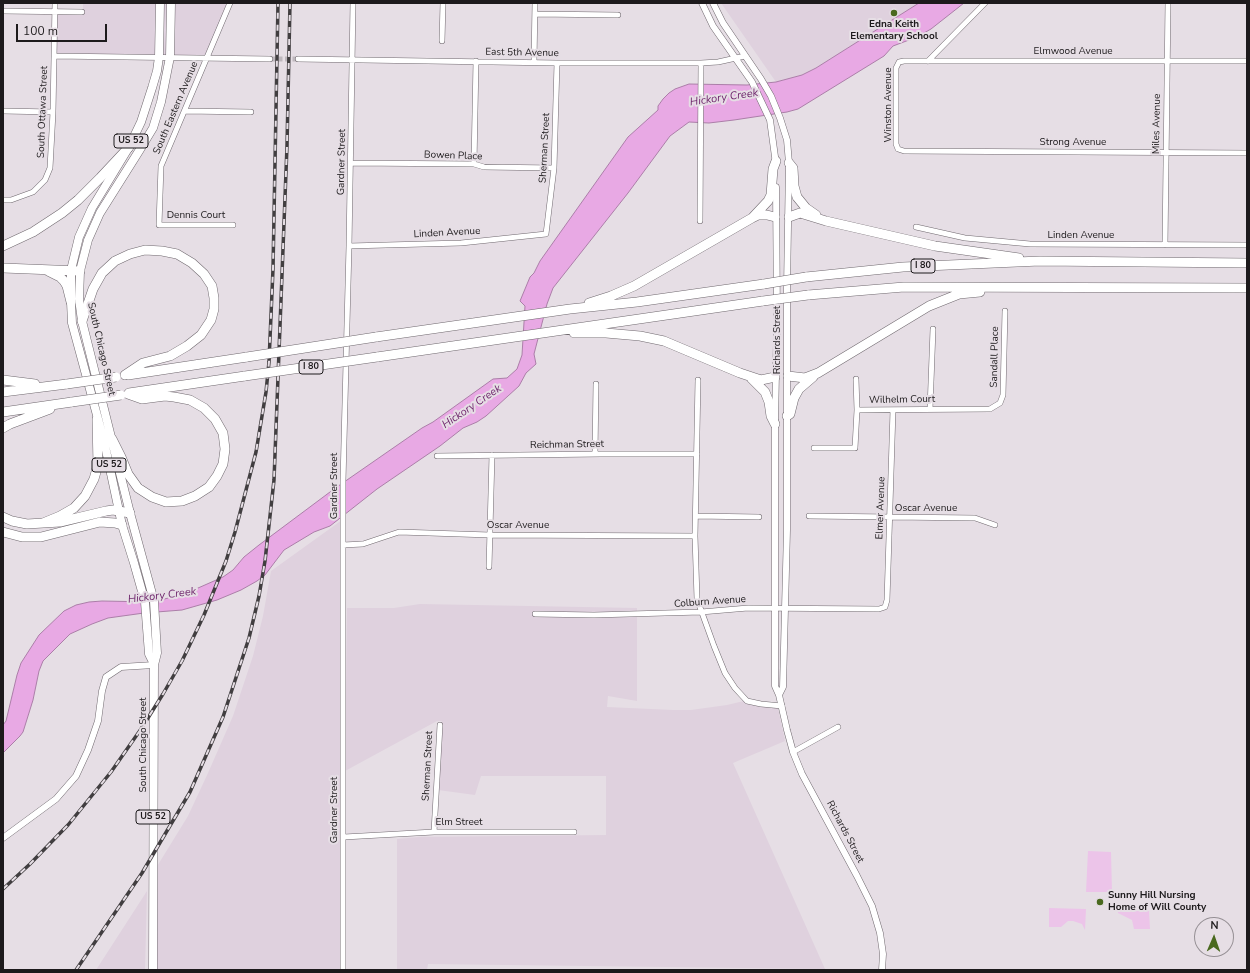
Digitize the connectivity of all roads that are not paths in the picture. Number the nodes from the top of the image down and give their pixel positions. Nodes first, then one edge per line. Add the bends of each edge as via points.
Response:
1 (55, 3) edge
2 (160, 3) edge
3 (171, 3) edge
4 (230, 3) edge
5 (353, 3) edge
6 (443, 3) edge
7 (536, 3) edge
8 (702, 3) edge
9 (713, 3) edge
10 (985, 3) edge
11 (1168, 3) edge
12 (3, 11) edge
13 (54, 12) junction
14 (82, 12) dead end
15 (535, 14) junction
16 (618, 15) dead end
17 (442, 41) dead end
18 (54, 56) junction
19 (745, 56) junction
20 (158, 57) junction
21 (170, 57) junction
22 (207, 58) junction
23 (270, 59) tunnel mouth
24 (298, 59) tunnel mouth
25 (352, 59) junction
26 (736, 59) junction
27 (1167, 60) junction
28 (476, 61) junction
29 (928, 61) junction
30 (1247, 61) edge
31 (534, 62) junction
32 (899, 62) joint
33 (557, 63) junction
34 (702, 63) junction
35 (3, 111) edge
36 (185, 111) junction
37 (53, 112) junction
38 (251, 112) dead end
39 (129, 146) junction
40 (898, 149) joint
41 (1166, 152) junction
42 (1247, 153) edge
43 (776, 161) junction
44 (351, 163) junction
45 (789, 163) junction
46 (474, 164) junction
47 (554, 168) junction
48 (3, 200) edge
49 (775, 217) junction
50 (789, 217) junction
51 (752, 218) junction
52 (700, 221) dead end
53 (826, 221) junction
54 (159, 225) joint
55 (233, 225) dead end
56 (916, 227) dead end
57 (546, 234) joint
58 (1165, 245) junction
59 (1247, 245) edge
60 (3, 246) edge
61 (349, 246) junction
62 (1040, 262) junction
63 (1247, 264) edge
64 (3, 268) edge
65 (41, 269) junction
66 (76, 271) junction
67 (1019, 287) junction
68 (1247, 288) edge
69 (71, 302) junction
70 (570, 309) junction
71 (1005, 311) dead end
72 (82, 321) junction
73 (933, 329) dead end
74 (565, 331) junction
75 (818, 373) junction
76 (747, 375) junction
77 (120, 376) junction
78 (788, 376) junction
79 (775, 378) junction
80 (856, 379) dead end
81 (3, 380) edge
82 (698, 380) dead end
83 (596, 384) dead end
84 (50, 386) junction
85 (3, 392) edge
86 (124, 394) junction
87 (68, 403) junction
88 (1000, 403) joint
89 (930, 409) junction
90 (857, 410) junction
91 (893, 410) junction
92 (3, 412) edge
93 (787, 416) junction
94 (97, 419) junction
95 (775, 424) junction
96 (3, 428) edge
97 (112, 439) junction
98 (814, 448) dead end
99 (596, 454) junction
100 (697, 454) junction
101 (492, 455) junction
102 (437, 456) dead end
103 (120, 511) junction
104 (130, 513) junction
105 (696, 516) junction
106 (809, 516) dead end
107 (3, 517) edge
108 (759, 517) dead end
109 (890, 518) junction
110 (43, 523) junction
111 (122, 525) junction
112 (995, 525) dead end
113 (3, 532) edge
114 (490, 535) junction
115 (695, 536) junction
116 (343, 546) junction
117 (489, 567) dead end
118 (885, 607) joint
119 (776, 608) junction
120 (785, 608) junction
121 (701, 612) junction
122 (535, 614) dead end
123 (152, 629) junction
124 (154, 665) junction
125 (779, 695) junction
126 (782, 706) junction
127 (440, 724) dead end
128 (838, 727) dead end
129 (794, 752) junction
130 (434, 832) junction
131 (574, 832) dead end
132 (344, 837) junction
133 (3, 838) edge
134 (153, 970) edge
135 (343, 970) edge
136 (882, 970) edge

1 - 13 street, South Ottawa Street
2 - 20 main road, South Chicago Street / US 52
3 - 21 main road, South Chicago Street / US 52
4 - 22 street, South Eastern Avenue
5 - 25 street, Gardner Street
6 - 17 street
7 - 15 street
8 - 26 street, Richards Street via 713,26
9 - 19 street, Richards Street via 722,23
10 - 29 street
11 - 27 street, Miles Avenue
12 - 13 street
13 - 14 street
13 - 18 street, South Ottawa Street
15 - 16 street
15 - 31 street
18 - 20 street
18 - 37 street, South Ottawa Street
19 - 26 street, East 5th Avenue
19 - 45 street, Richards Street via 761,80 780,118 787,140
20 - 21 street
20 - 39 main road, South Chicago Street / US 52 via 152,88 141,122
21 - 22 street
21 - 66 main road, South Chicago Street / US 52 via 153,128 100,213
22 - 23 street
22 - 36 street, South Eastern Avenue
24 - 25 street, East 5th Avenue
25 - 28 street, East 5th Avenue
25 - 44 street, Gardner Street
26 - 34 street, East 5th Avenue
26 - 43 street, Richards Street via 752,82 770,120
27 - 29 street, Elmwood Avenue
27 - 30 street, Elmwood Avenue
27 - 41 street, Miles Avenue
28 - 31 street, East 5th Avenue
28 - 46 street
29 - 32 street, Elmwood Avenue
31 - 33 street, East 5th Avenue
32 - 40 street, Winston Avenue via 896,68
33 - 34 street, East 5th Avenue
33 - 47 street, Sherman Street
34 - 52 street
35 - 37 street
36 - 38 street
36 - 54 street, South Eastern Avenue via 161,166
37 - 48 street, South Ottawa Street via 48,175 33,192 11,200
39 - 60 highway via 95,183 62,213 33,232
39 - 66 main road, South Chicago Street / US 52 via 92,208 79,237
40 - 41 street, Strong Avenue
41 - 42 street, Strong Avenue
41 - 58 street, Miles Avenue
43 - 49 street, Richards Street
43 - 51 highway via 771,195
44 - 46 street, Bowen Place
44 - 61 street, Gardner Street
45 - 50 street, Richards Street
45 - 53 highway via 793,168 797,197 806,208
46 - 47 street, Bowen Place via 484,167
47 - 57 street, Sherman Street
49 - 50 street
49 - 51 highway via 758,215
49 - 79 street, Richards Street
50 - 53 highway via 800,213
50 - 78 street, Richards Street
51 - 70 highway via 634,286
53 - 62 highway via 935,246
54 - 55 street, Dennis Court
56 - 58 street, Linden Avenue via 965,238 1000,242
57 - 61 street, Linden Avenue via 461,243
58 - 59 street, Linden Avenue
61 - 116 street, Gardner Street
62 - 63 highway, I 80
62 - 70 highway, I 80, bridge via 903,267 806,277
64 - 65 highway
65 - 66 highway
65 - 69 highway via 54,273 64,281
66 - 69 main road, South Chicago Street / US 52
66 - 72 main road, South Chicago Street / US 52
67 - 68 highway, I 80
67 - 74 highway, I 80, bridge via 904,287 808,295
67 - 75 highway via 959,294 929,306
69 - 94 main road, South Chicago Street / US 52 via 72,323
70 - 77 highway, I 80, bridge
71 - 88 street, Sandall Place via 1003,394
72 - 77 highway via 93,289 102,273 115,261 130,254 145,250 177,254 204,274 212,286 214,309 211,320 201,335 170,356 143,364
72 - 97 main road, South Chicago Street / US 52
73 - 89 street
74 - 76 highway via 664,340
74 - 86 highway, I 80, bridge
75 - 78 highway via 805,378
75 - 93 highway via 799,389
76 - 79 highway via 761,380
76 - 95 highway via 765,392 770,416
77 - 84 highway, I 80, bridge
78 - 79 street
78 - 93 street, Richards Street
79 - 95 street, Richards Street
80 - 90 street
81 - 84 highway
82 - 100 street
83 - 99 street
84 - 85 highway, I 80
86 - 87 highway, I 80, bridge
86 - 97 highway via 142,399 174,397 190,400 204,408 215,419 223,433 223,464 209,487 182,501 166,502 138,488 128,474
87 - 92 highway, I 80
87 - 96 highway
88 - 89 street, Wilhelm Court via 990,409
89 - 91 street, Wilhelm Court
90 - 91 street, Wilhelm Court
90 - 98 street, Wilhelm Court via 855,448
91 - 109 street, Elmer Avenue
93 - 120 street, Richards Street
94 - 103 main road, South Chicago Street / US 52
94 - 110 highway via 98,465 94,479 85,496 74,508
95 - 119 street, Richards Street
97 - 104 main road, South Chicago Street / US 52
99 - 100 street, Reichman Street
99 - 101 street, Reichman Street
100 - 105 street
101 - 102 street, Reichman Street
101 - 114 street
103 - 104 highway
103 - 110 highway via 106,511 60,522
103 - 111 main road, South Chicago Street / US 52
104 - 123 main road, South Chicago Street / US 52 via 154,601
105 - 108 street
105 - 115 street
106 - 109 street, Oscar Avenue
107 - 110 highway via 27,524
109 - 112 street, Oscar Avenue via 975,518
109 - 118 street, Elmer Avenue via 888,600
111 - 113 highway via 100,522 50,536 33,538
111 - 123 main road, South Chicago Street / US 52
114 - 115 street, Oscar Avenue
114 - 116 street, Oscar Avenue via 399,532 364,544
114 - 117 street
115 - 121 street via 697,598
116 - 132 street, Gardner Street
118 - 120 street, Colburn Avenue
119 - 120 street, Colburn Avenue
119 - 121 street, Colburn Avenue
119 - 125 street, Richards Street via 775,686
120 - 125 street, Richards Street via 783,687
121 - 122 street, Colburn Avenue
121 - 126 street via 725,674 747,701
123 - 124 main road, South Chicago Street / US 52 via 157,653
124 - 133 street via 122,667 106,676 98,721 76,776 56,799
124 - 134 main road, South Chicago Street / US 52
125 - 126 street, Richards Street
126 - 129 street, Richards Street
127 - 130 street, Sherman Street
128 - 129 street
129 - 136 street, Richards Street via 802,774 872,906 880,933
130 - 131 street, Elm Street
130 - 132 street, Elm Street
132 - 135 street, Gardner Street

